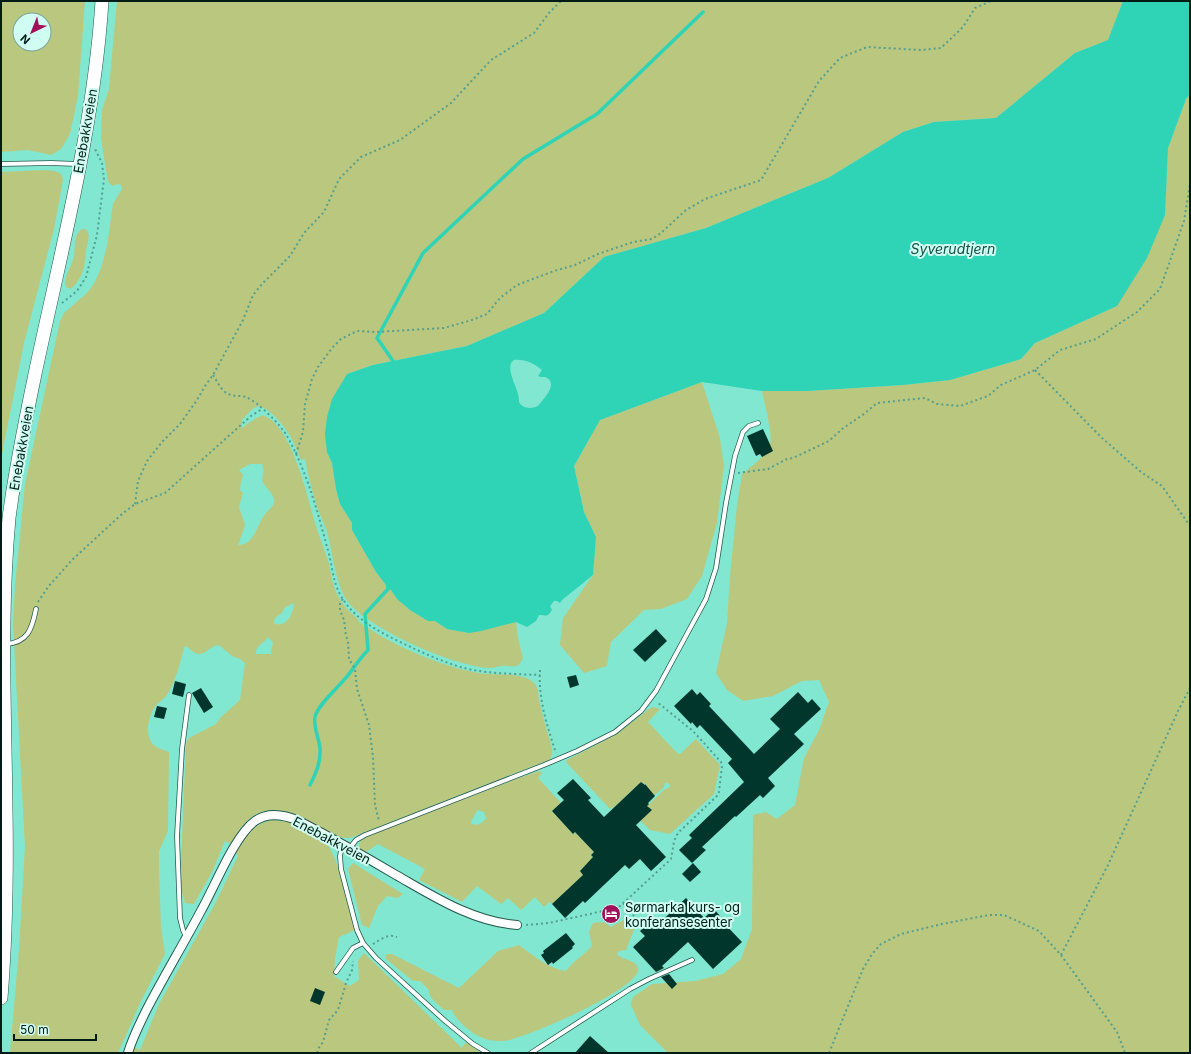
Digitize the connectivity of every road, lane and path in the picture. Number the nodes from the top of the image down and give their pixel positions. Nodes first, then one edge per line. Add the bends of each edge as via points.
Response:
1 (102, 1) edge
2 (561, 1) edge
3 (991, 1) edge
4 (84, 143) junction
5 (1, 164) edge
6 (80, 164) junction
7 (1190, 184) edge
8 (50, 305) junction
9 (1035, 370) junction
10 (213, 376) junction
11 (262, 409) junction
12 (758, 423) dead end
13 (296, 454) junction
14 (731, 474) junction
15 (135, 504) junction
16 (1190, 526) edge
17 (343, 599) junction
18 (36, 609) joint
19 (3, 644) junction
20 (540, 670) dead end
21 (540, 675) junction
22 (1190, 688) edge
23 (189, 695) dead end
24 (652, 698) junction
25 (559, 759) junction
26 (381, 828) junction
27 (346, 847) junction
28 (623, 903) junction
29 (517, 925) joint
30 (643, 926) dead end
31 (186, 937) junction
32 (397, 937) dead end
33 (363, 943) junction
34 (353, 948) junction
35 (366, 948) junction
36 (1061, 955) junction
37 (692, 960) dead end
38 (336, 972) dead end
39 (1, 998) edge
40 (128, 1053) edge
41 (317, 1053) edge
42 (488, 1053) edge
43 (531, 1053) edge
44 (830, 1053) edge
45 (1125, 1053) edge

1 - 4 main road, Enebakkveien via 95,73
2 - 10 path via 548,13 534,33 491,60 451,103 400,140 361,157 339,179 324,212 304,233 290,256 253,295 243,320
3 - 13 path via 975,8 963,27 941,48 922,50 867,47 840,58 819,81 761,180 705,200 686,210 652,239 633,242 517,285 500,298 487,314 472,320 444,328 357,331 341,339 318,366 312,379 305,404 303,432
4 - 6 main road, Enebakkveien
4 - 8 path via 97,151 104,170 97,235 89,268 81,286 64,302
5 - 6 lane
6 - 8 main road, Enebakkveien
7 - 9 path via 1184,221 1160,290 1137,312 1096,339 1060,350
8 - 19 main road, Enebakkveien via 13,489 5,566
9 - 14 path via 1001,384 988,396 960,406 937,404 925,398 877,403 829,441 768,469
9 - 16 path via 1102,438 1141,472 1162,486
10 - 11 path via 226,393 246,397
10 - 15 path via 180,424 147,461 138,481
11 - 13 path via 281,427
11 - 15 path via 165,493
12 - 14 lane via 749,426 743,432
13 - 17 path via 322,528 336,584
14 - 24 lane via 716,568 710,589 697,618
15 - 18 path via 72,560 48,587
17 - 21 path via 353,612 373,627 445,662 474,670
17 - 26 path via 340,610 349,645 349,662 355,669 357,689 369,725 375,805
18 - 19 lane via 32,627 26,636 18,642
19 - 39 main road, Enebakkveien via 6,870
20 - 21 path
21 - 25 path via 544,714
22 - 36 path via 1108,865
23 - 31 lane via 182,750 177,836 180,918
24 - 25 lane via 622,727
24 - 28 path via 693,731 721,762 719,792 680,831 674,842 671,859
25 - 26 lane
26 - 27 lane via 360,837
27 - 29 street, Enebakkveien via 457,907 494,922
27 - 31 street, Enebakkveien via 289,817 269,815 256,820 244,831 235,846
27 - 33 lane via 340,856 341,869 357,930
28 - 29 path via 612,909 549,923
28 - 30 path
31 - 40 street, Enebakkveien via 144,1016
32 - 35 path via 385,937
33 - 34 lane
33 - 35 lane
34 - 38 lane
34 - 41 path via 352,970 338,1010 329,1020
35 - 42 lane via 444,1020
36 - 44 path via 1039,931 1004,915 989,915 901,934 882,944 862,969
36 - 45 path via 1117,1032
37 - 43 lane via 630,989

